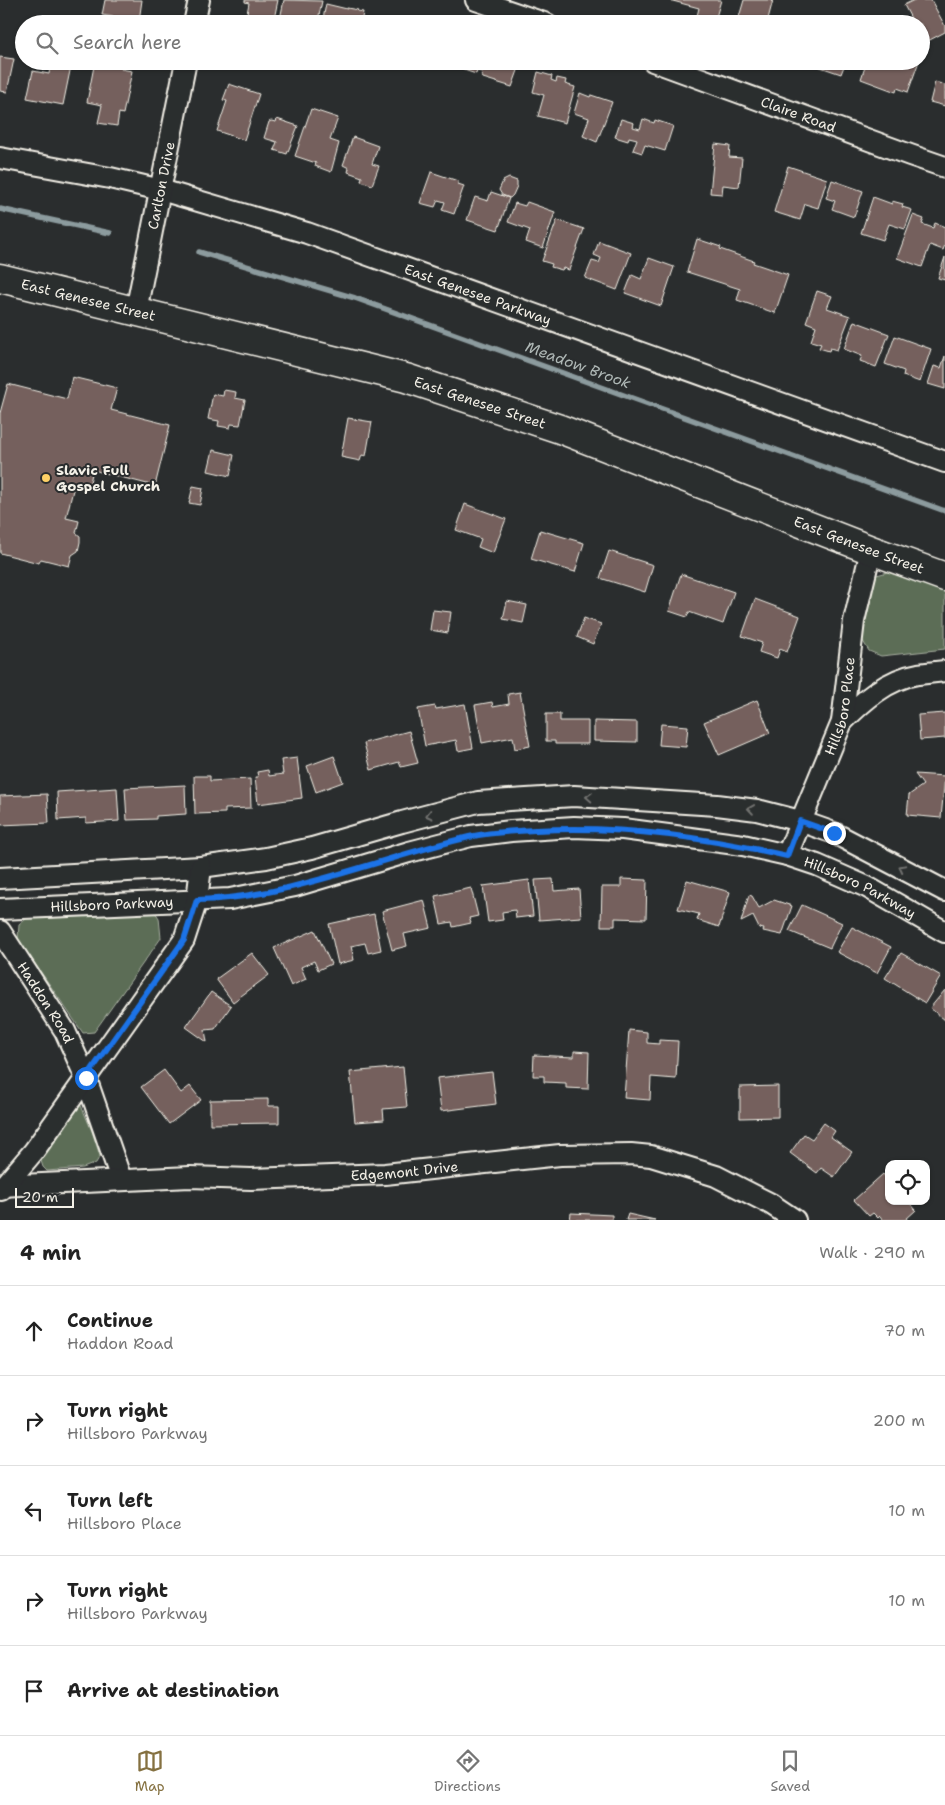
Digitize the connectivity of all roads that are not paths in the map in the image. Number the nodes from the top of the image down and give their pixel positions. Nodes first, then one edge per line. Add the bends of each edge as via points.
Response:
1 (199, 0) edge
2 (476, 0) edge
3 (196, 15) edge
4 (520, 15) edge
5 (184, 70) edge
6 (677, 70) edge
7 (0, 158) edge
8 (945, 166) edge
9 (160, 190) junction
10 (0, 278) edge
11 (136, 311) junction
12 (945, 462) edge
13 (871, 550) junction
14 (945, 577) edge
15 (945, 671) edge
16 (842, 722) junction
17 (800, 821) junction
18 (787, 856) junction
19 (201, 867) junction
20 (0, 878) edge
21 (945, 891) edge
22 (197, 900) junction
23 (0, 909) edge
24 (0, 931) edge
25 (945, 932) edge
26 (86, 1078) junction
27 (121, 1179) junction
28 (2, 1187) edge
29 (794, 1220) edge

1 - 3 street
2 - 4 street
5 - 9 street, Carlton Drive
6 - 8 street, Claire Road
7 - 9 street, East Genesee Parkway
9 - 11 street, Carlton Drive
9 - 12 street, East Genesee Parkway via 307,232
10 - 11 main road, East Genesee Street
11 - 13 main road, East Genesee Street via 406,378 560,429
13 - 14 main road, East Genesee Street
13 - 16 street, Hillsboro Place via 854,621
15 - 16 street via 916,674 895,681 865,700
16 - 17 street, Hillsboro Place
17 - 18 street, Hillsboro Place
17 -> 19 street via 757,810 717,805 584,797 478,802 312,848
21 -> 17 street via 834,833
18 - 22 street, Hillsboro Parkway via 743,845 623,829 511,831 471,836 427,847 295,886 230,900
18 - 25 street, Hillsboro Parkway via 817,865 867,888
19 - 20 street
19 - 22 street
22 - 23 street, Hillsboro Parkway
22 - 26 street via 184,940
24 - 26 street, Haddon Road via 65,1031
26 - 27 street, Haddon Road
26 - 28 street via 34,1151
27 - 28 street, Edgemont Drive
27 - 29 street, Edgemont Drive via 385,1174 560,1155 631,1154 651,1156 716,1176 771,1204

